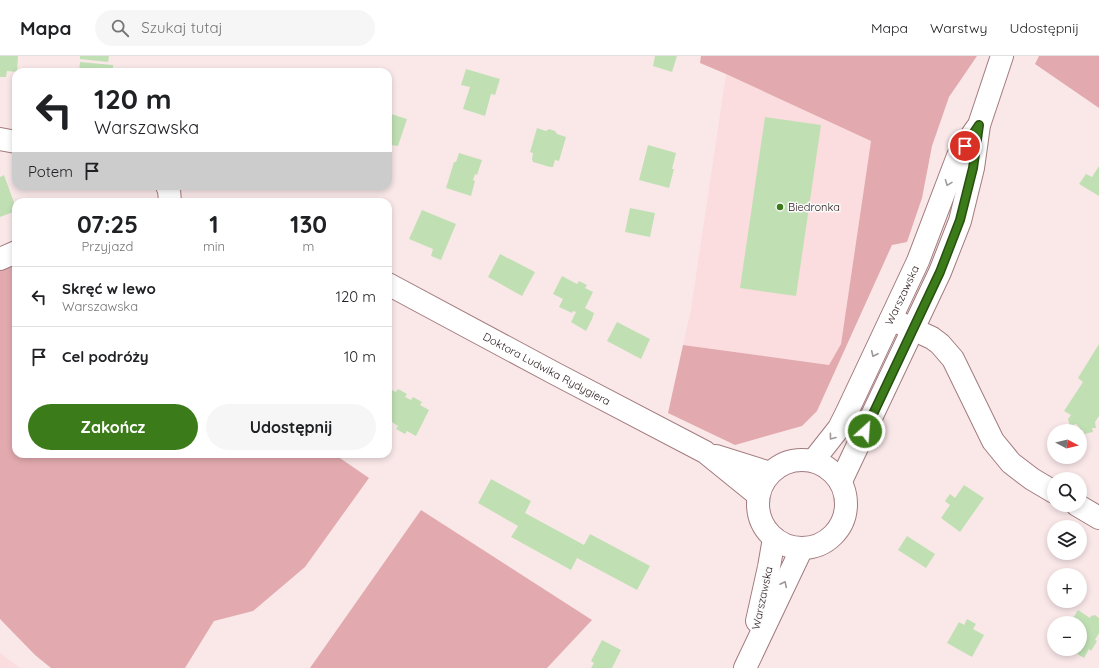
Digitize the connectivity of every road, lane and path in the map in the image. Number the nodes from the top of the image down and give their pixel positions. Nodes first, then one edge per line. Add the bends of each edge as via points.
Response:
1 (1002, 56) edge
2 (979, 125) junction
3 (0, 139) edge
4 (12, 141) edge
5 (12, 254) edge
6 (0, 259) edge
7 (392, 286) edge
8 (891, 319) junction
9 (913, 329) junction
10 (705, 452) junction
11 (813, 460) junction
12 (770, 473) junction
13 (841, 481) junction
14 (1047, 488) edge
15 (758, 495) junction
16 (1087, 511) edge
17 (1099, 518) edge
18 (774, 538) junction
19 (802, 548) junction
20 (748, 663) edge

1 - 2 main road, Warszawska
2 -> 8 main road, Warszawska via 958,156 918,261
2 - 9 main road, Warszawska via 973,168 960,220 940,272
3 - 4 main road
5 - 6 main road
7 - 10 main road, Doktora Ludwika Rydygiera
8 - 9 main road
8 -> 11 main road, Warszawska via 839,428
9 - 13 main road, Warszawska
9 - 14 main road via 932,338 953,359 993,441 1011,463
10 - 12 main road, Doktora Ludwika Rydygiera
10 - 15 main road, Doktora Ludwika Rydygiera
11 - 12 main road via 788,462 777,466
11 - 13 main road via 831,470
12 - 15 main road
13 - 19 main road via 846,506 839,529 820,544
15 - 18 main road via 762,523
16 - 17 main road
18 - 19 main road via 790,546
18 - 20 main road, Warszawska
20 -> 19 main road, Warszawska

